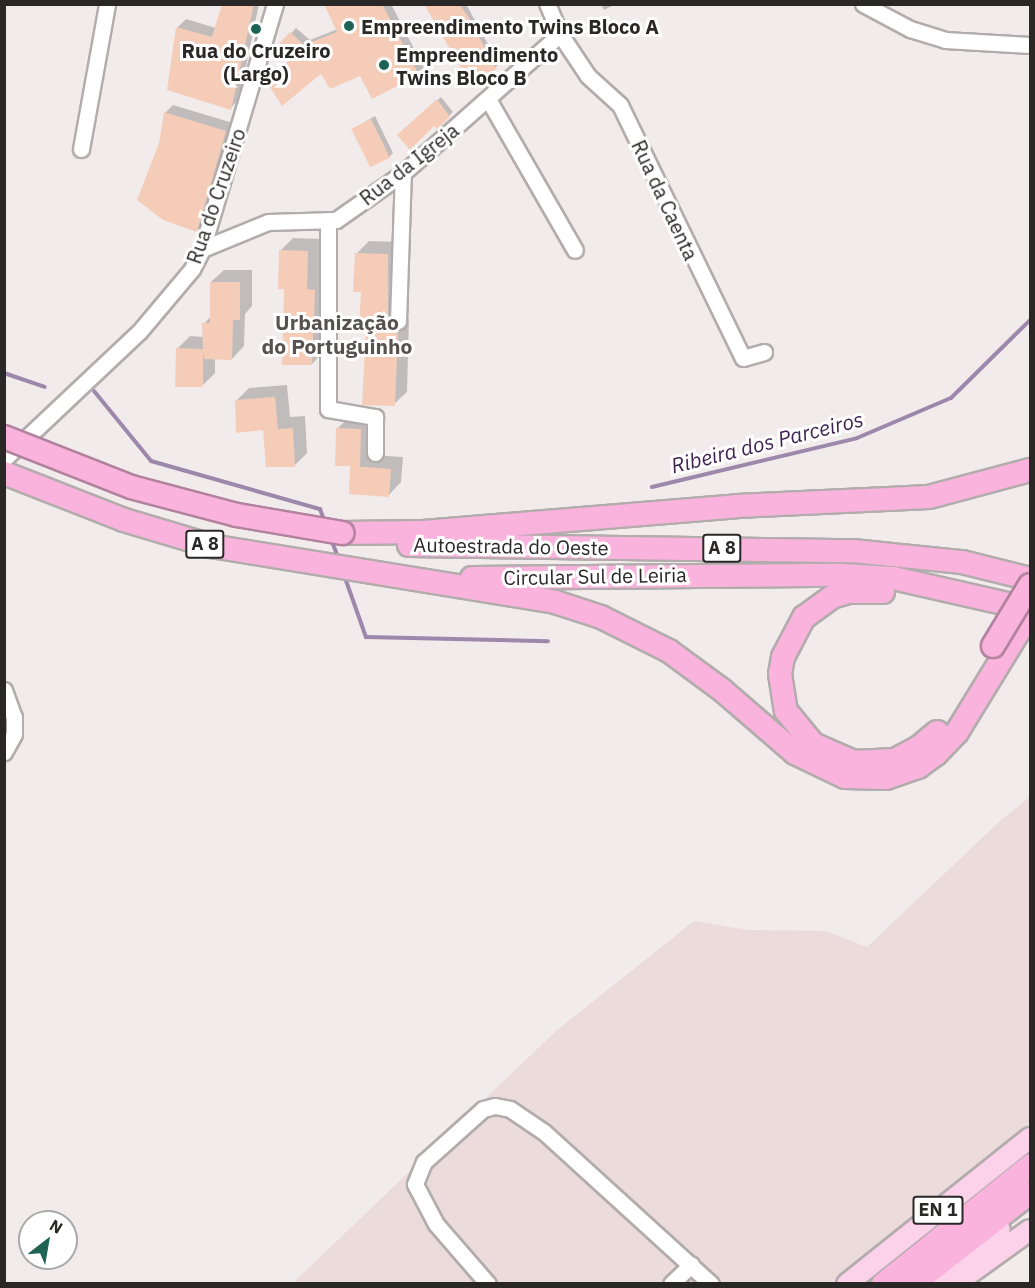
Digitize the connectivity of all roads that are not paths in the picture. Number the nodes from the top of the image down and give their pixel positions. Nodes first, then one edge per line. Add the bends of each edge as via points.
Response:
1 (107, 4) edge
2 (275, 4) edge
3 (547, 4) edge
4 (864, 4) edge
5 (560, 34) junction
6 (1030, 45) edge
7 (488, 99) junction
8 (81, 149) dead end
9 (403, 173) junction
10 (328, 220) junction
11 (201, 249) junction
12 (575, 250) dead end
13 (398, 321) dead end
14 (764, 352) dead end
15 (4, 437) edge
16 (375, 453) dead end
17 (4, 459) edge
18 (1030, 470) edge
19 (4, 473) edge
20 (411, 538) junction
21 (407, 578) junction
22 (1030, 579) edge
23 (1030, 585) edge
24 (933, 587) junction
25 (1030, 611) edge
26 (1000, 649) junction
27 (4, 690) edge
28 (4, 752) edge
29 (1030, 1138) edge
30 (1030, 1166) edge
31 (1030, 1193) edge
32 (1030, 1201) edge
33 (1030, 1230) edge
34 (691, 1265) junction
35 (488, 1284) edge
36 (671, 1284) edge
37 (711, 1284) edge
38 (847, 1284) edge
39 (883, 1284) edge
40 (913, 1284) edge
41 (936, 1284) edge
42 (955, 1284) edge

1 - 8 street
2 - 11 street, Rua do Cruzeiro
3 - 5 street
4 - 6 street via 910,29 945,40
5 - 7 street, Rua da Igreja
5 - 14 street, Rua da Caenta via 588,76 620,105 743,358
7 - 9 street, Rua da Igreja
7 - 12 street
9 - 10 street, Rua da Igreja via 336,219
9 - 13 street
10 - 11 street, Rua da Igreja via 268,222
10 - 16 street via 328,409 375,417
11 - 17 street, Rua do Cruzeiro via 178,288 139,332
15 - 20 highway, Autoestrada do Oeste / A 8, bridge via 131,487 237,515 342,533
18 - 20 highway via 929,496 737,506
19 - 21 highway, Autoestrada do Oeste / A 8 via 124,520 211,546
20 - 22 highway, Autoestrada do Oeste / A 8 via 853,551 962,562
21 - 24 highway, Circular Sul de Leiria / A 8 via 794,573 893,578
21 - 26 highway via 555,602 621,626 691,666 807,761 852,778 899,775 936,754 961,726
23 - 26 highway, bridge
24 - 25 highway, Circular Sul de Leiria / A 8
24 - 26 highway via 920,594 849,592 832,597 804,617 788,643 780,674 786,711 798,729 824,751 854,762 882,762 906,756 940,729
25 - 26 highway
27 - 28 street via 14,717 14,734
29 - 38 main road, EN 1
30 - 39 highway
31 - 40 highway
32 - 41 main road, EN 1
33 - 42 main road
34 - 35 street via 535,1124 510,1109 495,1106 483,1109 424,1162 415,1184 436,1224
34 - 36 street
34 - 37 street

